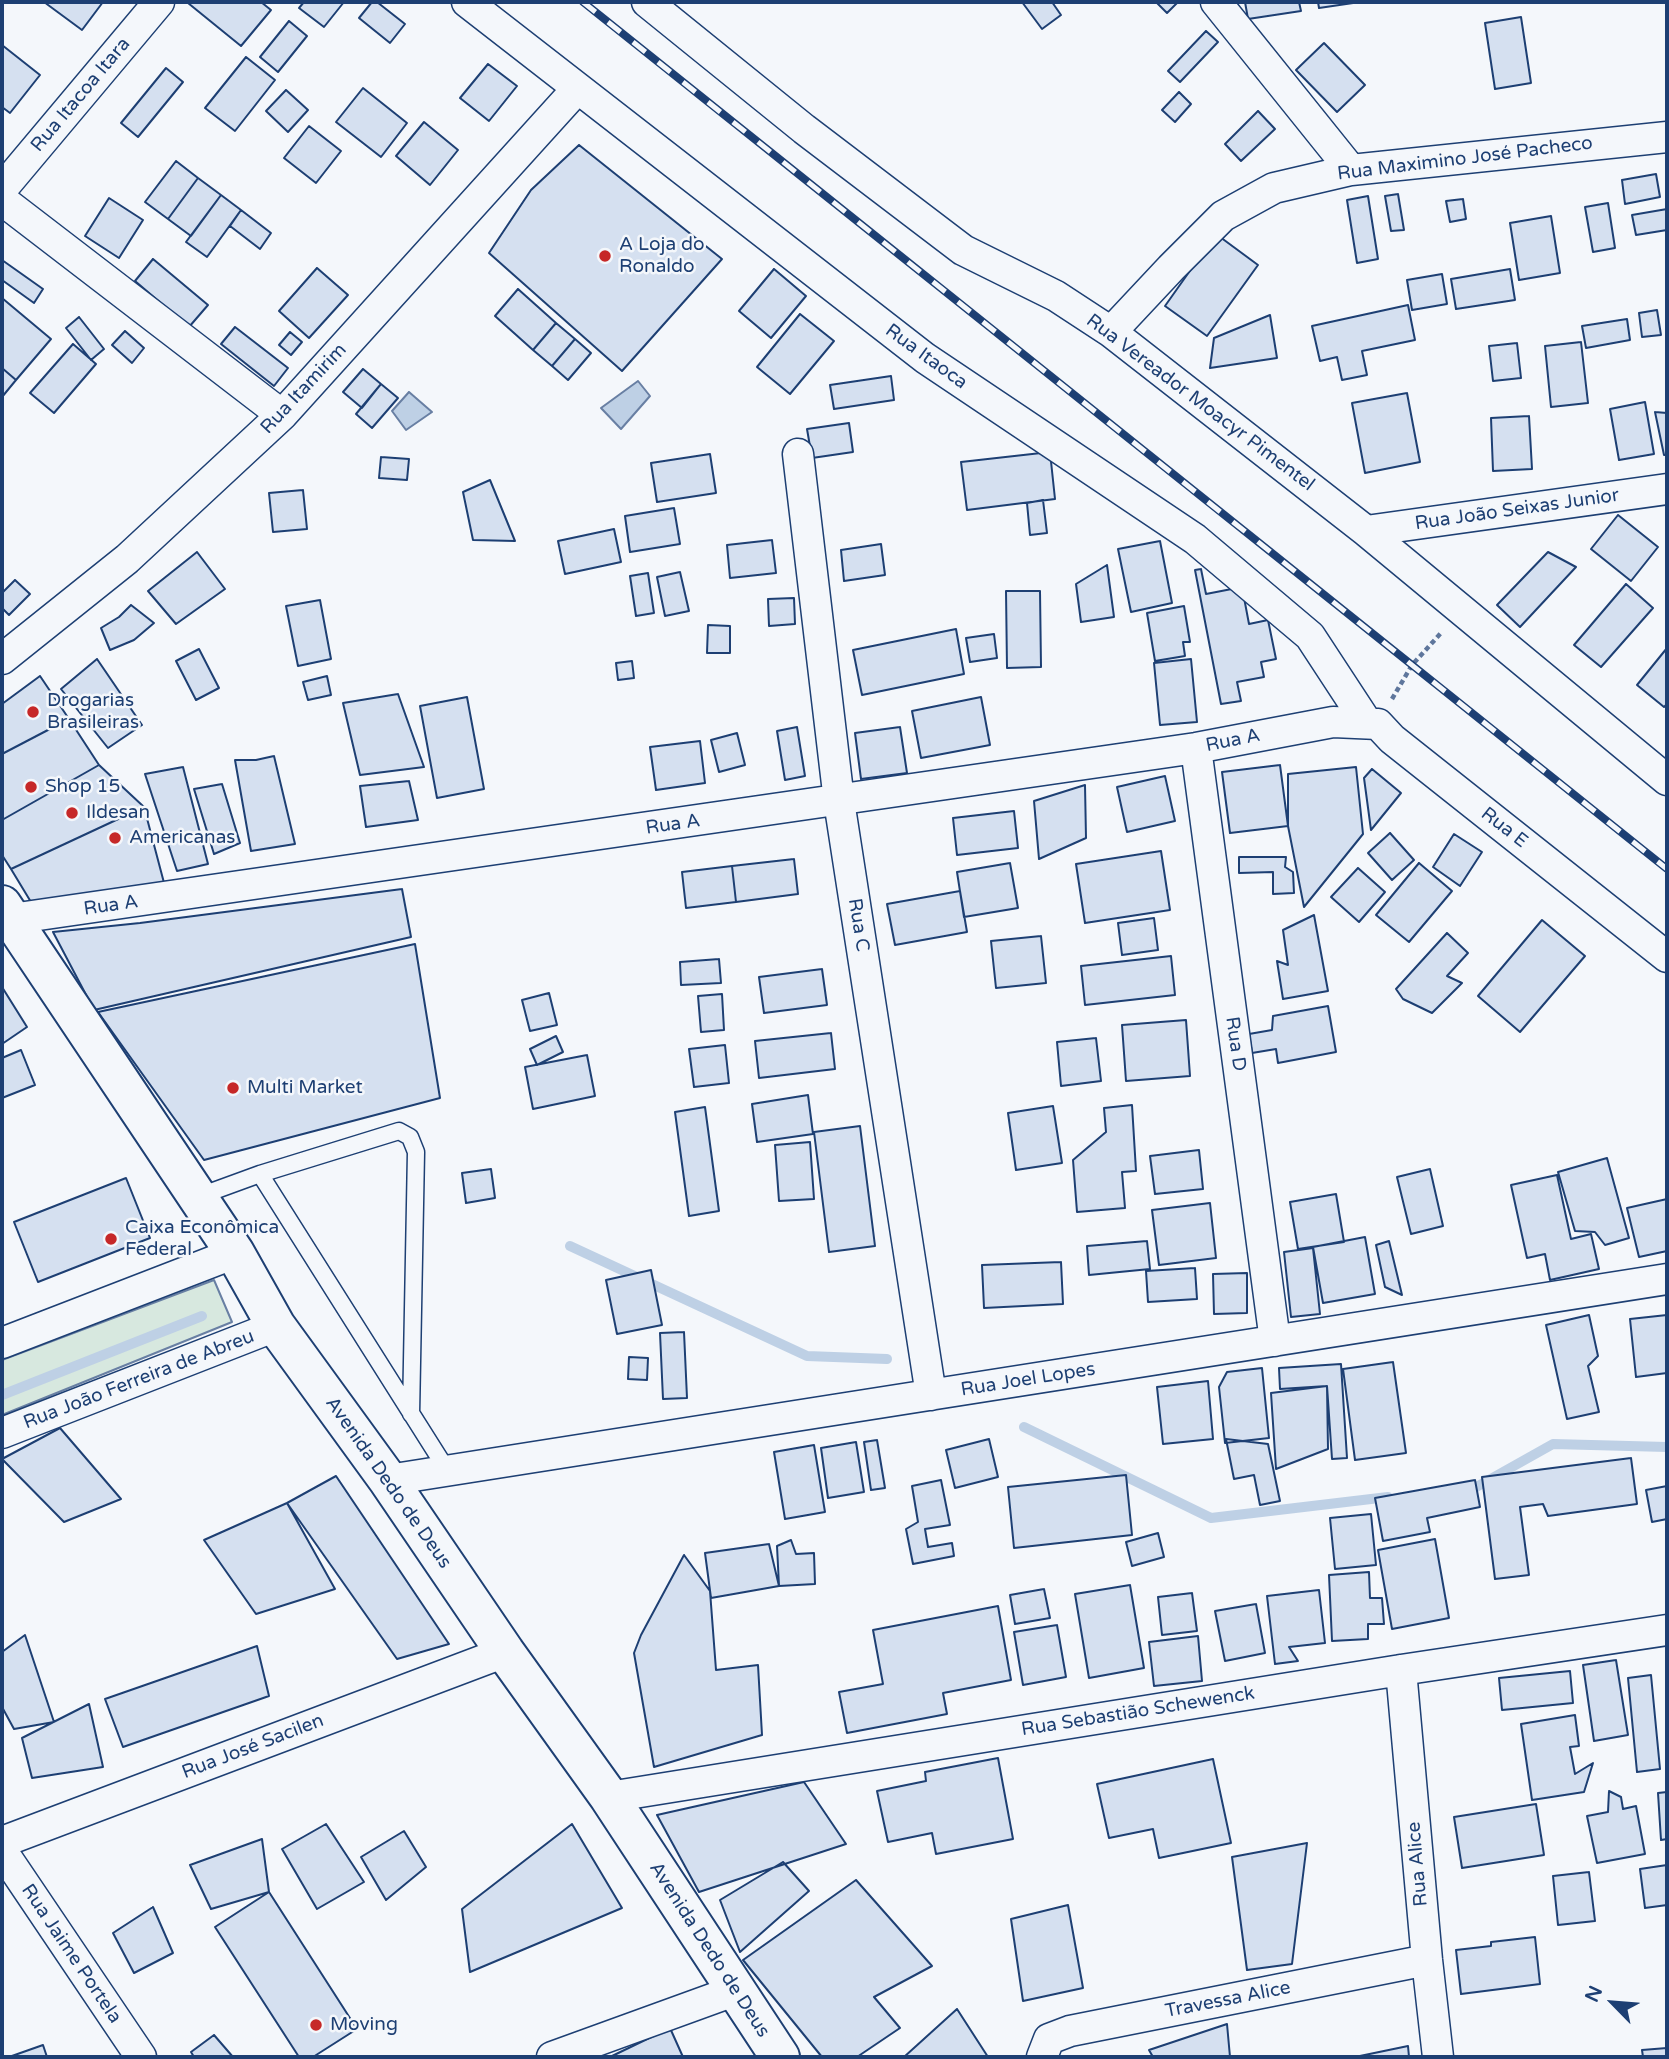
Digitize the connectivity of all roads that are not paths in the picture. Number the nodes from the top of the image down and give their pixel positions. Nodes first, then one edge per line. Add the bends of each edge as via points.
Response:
1 (159, 2) edge
2 (467, 2) edge
3 (646, 2) edge
4 (1216, 2) edge
5 (577, 89) junction
6 (1667, 136) edge
7 (1351, 170) junction
8 (2, 189) edge
9 (2, 200) edge
10 (1111, 332) junction
11 (282, 415) junction
12 (798, 454) dead end
13 (1667, 489) edge
14 (1366, 531) junction
15 (2, 659) edge
16 (1373, 724) junction
17 (1196, 748) junction
18 (1667, 780) edge
19 (839, 801) junction
20 (5, 916) edge
21 (1667, 957) edge
22 (260, 1174) junction
23 (197, 1197) junction
24 (235, 1253) junction
25 (1667, 1279) edge
26 (276, 1326) junction
27 (1275, 1341) junction
28 (2, 1343) edge
29 (931, 1395) junction
30 (411, 1414) junction
31 (2, 1433) edge
32 (447, 1470) junction
33 (388, 1480) junction
34 (1667, 1630) edge
35 (505, 1652) junction
36 (1401, 1670) junction
37 (609, 1797) junction
38 (2, 1842) edge
39 (2, 1851) edge
40 (1427, 1960) junction
41 (734, 1991) junction
42 (141, 2057) edge
43 (552, 2057) edge
44 (780, 2057) edge
45 (1042, 2057) edge
46 (1438, 2057) edge

1 - 8 street, Rua Itacoa Itara
2 - 5 street, Rua Itaoca
3 - 10 street, Rua Vereador Moacyr Pimentel via 963,250 1056,296
4 - 7 street
5 - 11 street, Rua Itamirim
5 - 16 street, Rua Itaoca via 925,358 1195,539 1310,636
6 - 7 street, Rua Maximino José Pacheco
7 - 10 street, Rua Maximino José Pacheco via 1274,188 1223,216
9 - 11 street
10 - 14 street, Rua Vereador Moacyr Pimentel
11 - 15 street, Rua Itamirim via 127,559
12 - 19 street, Rua C
13 - 14 street, Rua João Seixas Junior
14 - 18 street, Rua Vereador Moacyr Pimentel
16 - 17 street, Rua A via 1333,722
16 - 21 street, Rua E
17 - 19 street, Rua A
17 - 27 street, Rua D
19 - 20 street, Rua A
19 - 29 street, Rua C
20 - 23 main road, Avenida Dedo de Deus
22 - 23 lane
22 - 30 lane
22 - 30 lane via 399,1131 410,1137 415,1152
23 - 24 main road, Avenida Dedo de Deus
24 - 26 main road, Avenida Dedo de Deus
24 - 28 street
25 - 27 street, Rua Joel Lopes
26 - 31 street, Rua João Ferreira de Abreu
26 - 33 main road, Avenida Dedo de Deus
27 - 29 street, Rua Joel Lopes
29 - 32 street, Rua Joel Lopes
30 - 32 lane
32 - 33 street, Rua Joel Lopes
33 - 35 main road, Avenida Dedo de Deus
34 - 36 street, Rua Sebastião Schewenck
35 - 37 main road, Avenida Dedo de Deus
35 - 38 street, Rua José Sacilen
36 - 37 street, Rua Sebastião Schewenck
36 - 40 street, Rua Alice
37 - 41 main road, Avenida Dedo de Deus
39 - 42 street, Rua Jaime Portela
40 - 45 street, Travessa Alice via 1070,2031 1049,2039
40 - 46 street, Rua Alice
41 - 43 street
41 - 44 main road, Avenida Dedo de Deus

